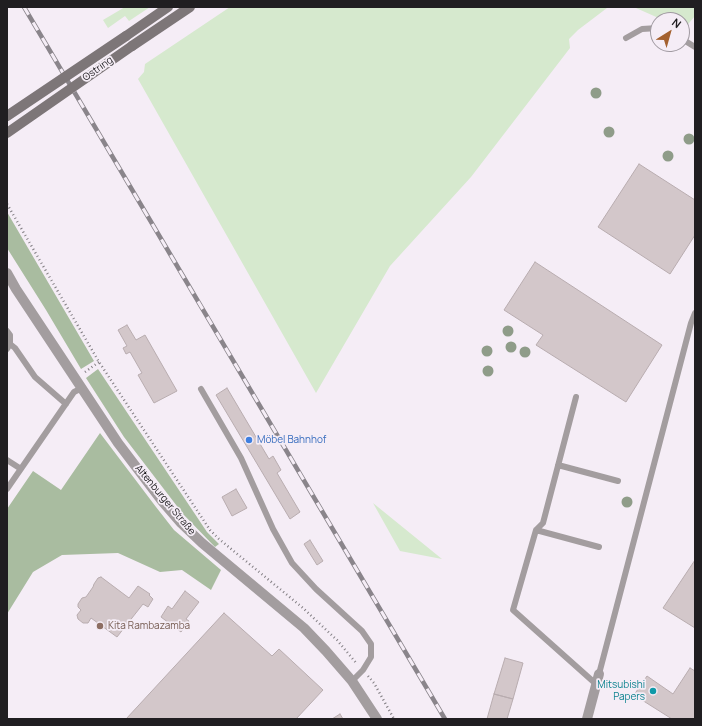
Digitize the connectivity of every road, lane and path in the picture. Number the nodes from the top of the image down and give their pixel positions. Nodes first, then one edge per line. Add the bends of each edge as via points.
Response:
1 (168, 7) edge
2 (190, 7) edge
3 (650, 28) edge
4 (626, 38) dead end
5 (7, 116) edge
6 (7, 132) edge
7 (7, 204) edge
8 (7, 273) edge
9 (7, 279) edge
10 (16, 289) junction
11 (695, 313) edge
12 (7, 331) edge
13 (8, 346) edge
14 (99, 362) junction
15 (76, 378) junction
16 (82, 388) junction
17 (201, 389) dead end
18 (576, 397) dead end
19 (66, 404) junction
20 (7, 460) edge
21 (558, 465) junction
22 (21, 469) junction
23 (618, 481) dead end
24 (7, 489) edge
25 (536, 530) junction
26 (599, 547) dead end
27 (363, 670) junction
28 (598, 679) junction
29 (352, 681) junction
30 (377, 719) edge
31 (394, 719) edge
32 (587, 719) edge

1 - 5 main road, Ostring, bridge
2 - 6 main road, Ostring, bridge
3 - 4 lane via 642,29
7 - 14 path
8 - 10 street, Altenburger Straße
9 - 10 street, Altenburger Straße
10 - 15 street, Altenburger Straße
11 - 28 lane
12 - 13 lane via 10,335
13 - 19 lane via 15,348 35,377
14 - 15 path
14 - 27 path via 210,530 308,612
15 - 16 street, Altenburger Straße
16 - 19 lane via 74,392
16 - 29 street, Altenburger Straße via 118,442 181,523 214,554 304,628
17 - 27 lane via 241,458 273,529 292,563 362,631 371,644 372,657
18 - 21 lane
19 - 22 lane
20 - 22 lane
21 - 23 lane
21 - 25 lane via 543,523
22 - 24 lane
25 - 26 lane
25 - 28 lane via 513,610
27 - 29 lane
27 - 31 path via 374,683
28 - 32 street
29 - 30 street, Altenburger Straße

